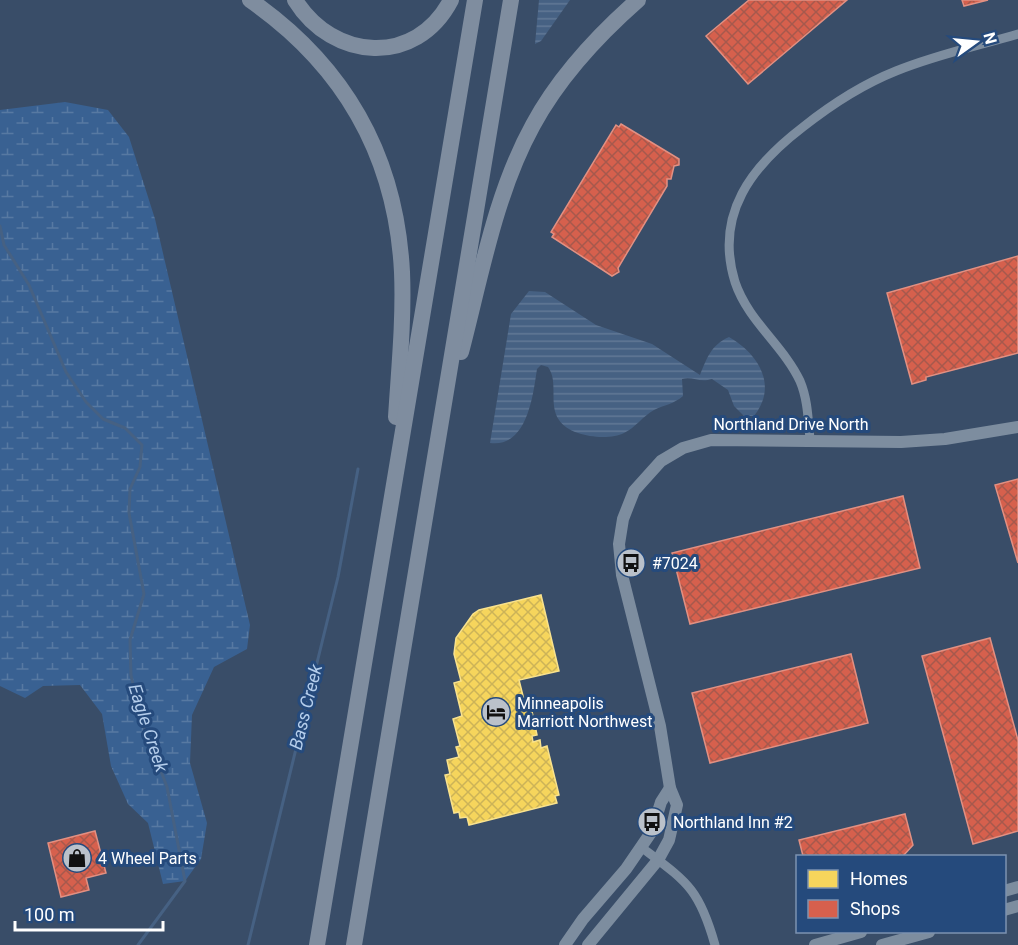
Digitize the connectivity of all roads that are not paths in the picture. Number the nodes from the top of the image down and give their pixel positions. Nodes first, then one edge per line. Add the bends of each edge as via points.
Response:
1 (250, 0) edge
2 (295, 0) edge
3 (451, 0) edge
4 (475, 0) edge
5 (511, 0) edge
6 (638, 0) edge
7 (1018, 34) edge
8 (1018, 427) edge
9 (810, 439) junction
10 (434, 457) junction
11 (390, 512) junction
12 (670, 788) junction
13 (641, 848) junction
14 (658, 860) junction
15 (857, 933) edge
16 (925, 933) edge
17 (572, 934) junction
18 (317, 945) edge
19 (355, 945) edge
20 (560, 945) edge
21 (565, 945) edge
22 (588, 945) edge
23 (715, 945) edge
24 (815, 945) edge
25 (882, 945) edge

1 - 11 highway via 303,43 338,82 370,136 389,185 400,243 402,294
2 - 3 highway via 322,30 351,45 372,49 426,32
4 - 11 highway
5 - 10 highway
6 - 10 highway via 569,71 540,113 518,156 498,209
7 - 9 street via 926,60 864,84 777,147 762,162 738,200 730,242 735,282 753,316 800,383 807,404
8 - 9 street, Northland Drive North via 901,442
9 - 12 street, Northland Drive North via 698,442 661,461 642,480 627,506 620,531 619,559 665,747
10 - 19 highway
11 - 18 highway
12 - 13 street
12 - 14 street, Northland Drive North via 676,812 669,840
13 - 14 street
13 - 17 street
14 - 22 street, Northland Drive North
14 - 23 street via 694,892 704,909
15 - 24 street
16 - 25 street
17 - 20 street
17 - 21 street

